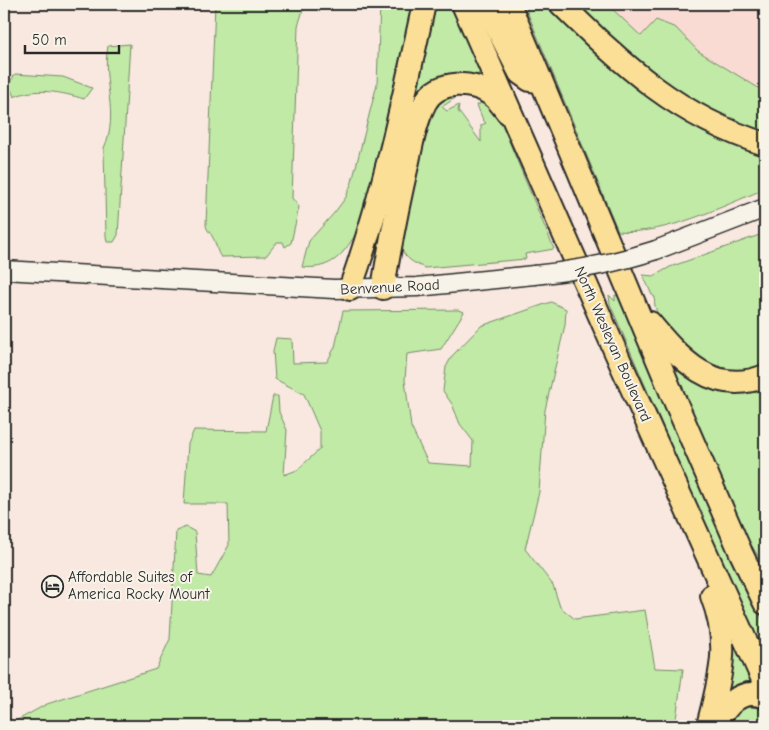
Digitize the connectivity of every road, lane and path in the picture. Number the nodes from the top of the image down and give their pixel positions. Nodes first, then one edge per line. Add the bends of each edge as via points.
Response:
1 (424, 4) edge
2 (463, 4) edge
3 (485, 4) edge
4 (509, 4) edge
5 (561, 4) edge
6 (540, 81) junction
7 (765, 144) edge
8 (529, 154) junction
9 (765, 208) edge
10 (4, 270) edge
11 (383, 288) junction
12 (350, 289) junction
13 (635, 306) junction
14 (765, 376) edge
15 (673, 479) junction
16 (765, 603) edge
17 (765, 684) edge
18 (765, 697) edge
19 (708, 726) edge
20 (714, 726) edge

1 - 12 highway via 384,183
2 - 8 highway, North Wesleyan Boulevard
3 - 6 highway via 520,73 530,80
4 - 6 highway
5 - 7 highway via 650,85 689,112 711,124
6 - 13 highway
8 - 11 highway via 506,112 492,95 472,86 454,84 436,91 425,101 394,218
8 - 15 highway, North Wesleyan Boulevard
9 - 11 main road, Benvenue Road, bridge via 656,250 570,271
10 - 12 main road, Benvenue Road
11 - 12 main road, Benvenue Road
13 - 14 highway via 685,362 702,374 724,381 744,382
13 - 16 highway
15 - 17 highway, North Wesleyan Boulevard
15 - 19 highway via 720,618 723,658
18 - 20 highway via 750,693 740,696 729,704

